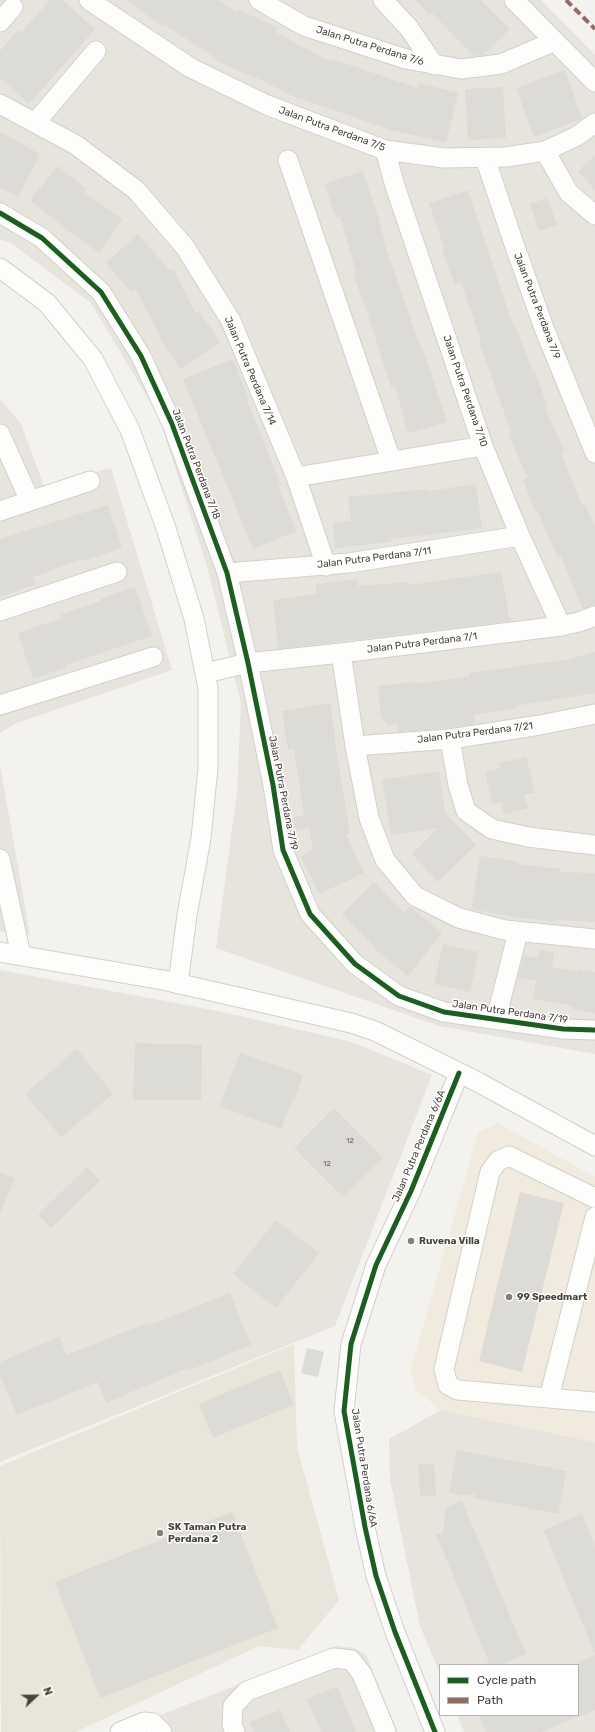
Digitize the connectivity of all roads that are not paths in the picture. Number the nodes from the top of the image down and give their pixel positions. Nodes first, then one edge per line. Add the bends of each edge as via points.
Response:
1 (89, 0) edge
2 (259, 0) edge
3 (383, 0) edge
4 (514, 0) edge
5 (13, 7) dead end
6 (0, 22) edge
7 (555, 41) junction
8 (96, 51) dead end
9 (434, 65) junction
10 (595, 82) edge
11 (0, 104) edge
12 (35, 123) junction
13 (595, 123) edge
14 (385, 150) junction
15 (545, 151) junction
16 (485, 158) junction
17 (288, 160) dead end
18 (0, 213) edge
19 (595, 215) edge
20 (0, 268) edge
21 (0, 434) edge
22 (483, 446) junction
23 (595, 453) edge
24 (391, 460) junction
25 (296, 477) junction
26 (90, 481) dead end
27 (30, 501) junction
28 (0, 511) edge
29 (520, 536) junction
30 (326, 566) junction
31 (117, 572) dead end
32 (227, 573) junction
33 (0, 611) edge
34 (595, 616) edge
35 (561, 626) junction
36 (341, 654) junction
37 (153, 657) dead end
38 (248, 663) junction
39 (206, 674) junction
40 (2, 700) edge
41 (595, 714) edge
42 (450, 738) junction
43 (354, 746) junction
44 (595, 845) edge
45 (0, 859) edge
46 (518, 932) junction
47 (595, 939) edge
48 (0, 952) edge
49 (21, 956) junction
50 (178, 984) junction
51 (496, 1019) junction
52 (595, 1030) edge
53 (459, 1073) junction
54 (595, 1146) edge
55 (595, 1198) edge
56 (595, 1217) edge
57 (549, 1398) junction
58 (595, 1402) edge
59 (233, 1729) edge
60 (161, 1730) edge
61 (120, 1732) edge
62 (386, 1732) edge
63 (435, 1732) edge

1 - 14 street, Jalan Putra Perdana 7/5 via 191,68 267,105
2 - 9 street, Jalan Putra Perdana 7/6 via 304,26 406,59
3 - 9 street via 409,28
4 - 7 street
5 - 6 street
7 - 9 street, Jalan Putra Perdana 7/6 via 501,64 461,69
7 - 10 street
8 - 12 street
11 - 12 street, Jalan Putra Perdana 7/14
12 - 25 street, Jalan Putra Perdana 7/14 via 76,145 136,190 185,247 231,321
13 - 15 street, Jalan Putra Perdana 7/5 via 577,136
14 - 16 street, Jalan Putra Perdana 7/5 via 444,158
14 - 22 street, Jalan Putra Perdana 7/10
15 - 16 street, Jalan Putra Perdana 7/5 via 506,158
15 - 19 street via 569,193
16 - 23 street, Jalan Putra Perdana 7/9 via 544,328
17 - 24 street
18 - 32 street, Jalan Putra Perdana 7/18 via 42,238 101,292 140,356 172,424
20 - 39 street via 48,303 93,359 130,430 166,528 194,619
21 - 27 street
22 - 24 street
22 - 29 street, Jalan Putra Perdana 7/10
24 - 25 street
25 - 30 street, Jalan Putra Perdana 7/14
26 - 27 street
27 - 28 street
29 - 30 street, Jalan Putra Perdana 7/11
29 - 35 street, Jalan Putra Perdana 7/10
30 - 32 street, Jalan Putra Perdana 7/11
31 - 33 street
32 - 38 street, Jalan Putra Perdana 7/18
34 - 35 street, Jalan Putra Perdana 7/1
35 - 36 street, Jalan Putra Perdana 7/1
36 - 38 street, Jalan Putra Perdana 7/1
36 - 43 street
37 - 40 street
38 - 39 street, Jalan Putra Perdana 7/1
38 - 51 street, Jalan Putra Perdana 7/19 via 273,785 283,850 310,914 355,964 399,996 444,1012
39 - 50 street via 208,768 201,838
41 - 42 street, Jalan Putra Perdana 7/21
42 - 43 street, Jalan Putra Perdana 7/21
42 - 44 street via 458,785 466,811 492,830
43 - 46 street via 369,818 385,860 415,896 459,918
45 - 49 street
46 - 47 street
46 - 51 street
48 - 49 street
49 - 50 street
50 - 53 street via 351,1023 375,1031
51 - 52 street, Jalan Putra Perdana 7/19 via 563,1029
53 - 54 street
53 - 63 street, Jalan Putra Perdana 6/6A via 411,1191 376,1265 351,1344 344,1411 376,1576 395,1632
55 - 57 street via 509,1156 498,1161 490,1172 444,1369 448,1385 458,1390
56 - 57 street
57 - 58 street
59 - 62 street via 233,1706 247,1691 334,1658 351,1660 362,1674
60 - 61 street via 153,1723 144,1722

